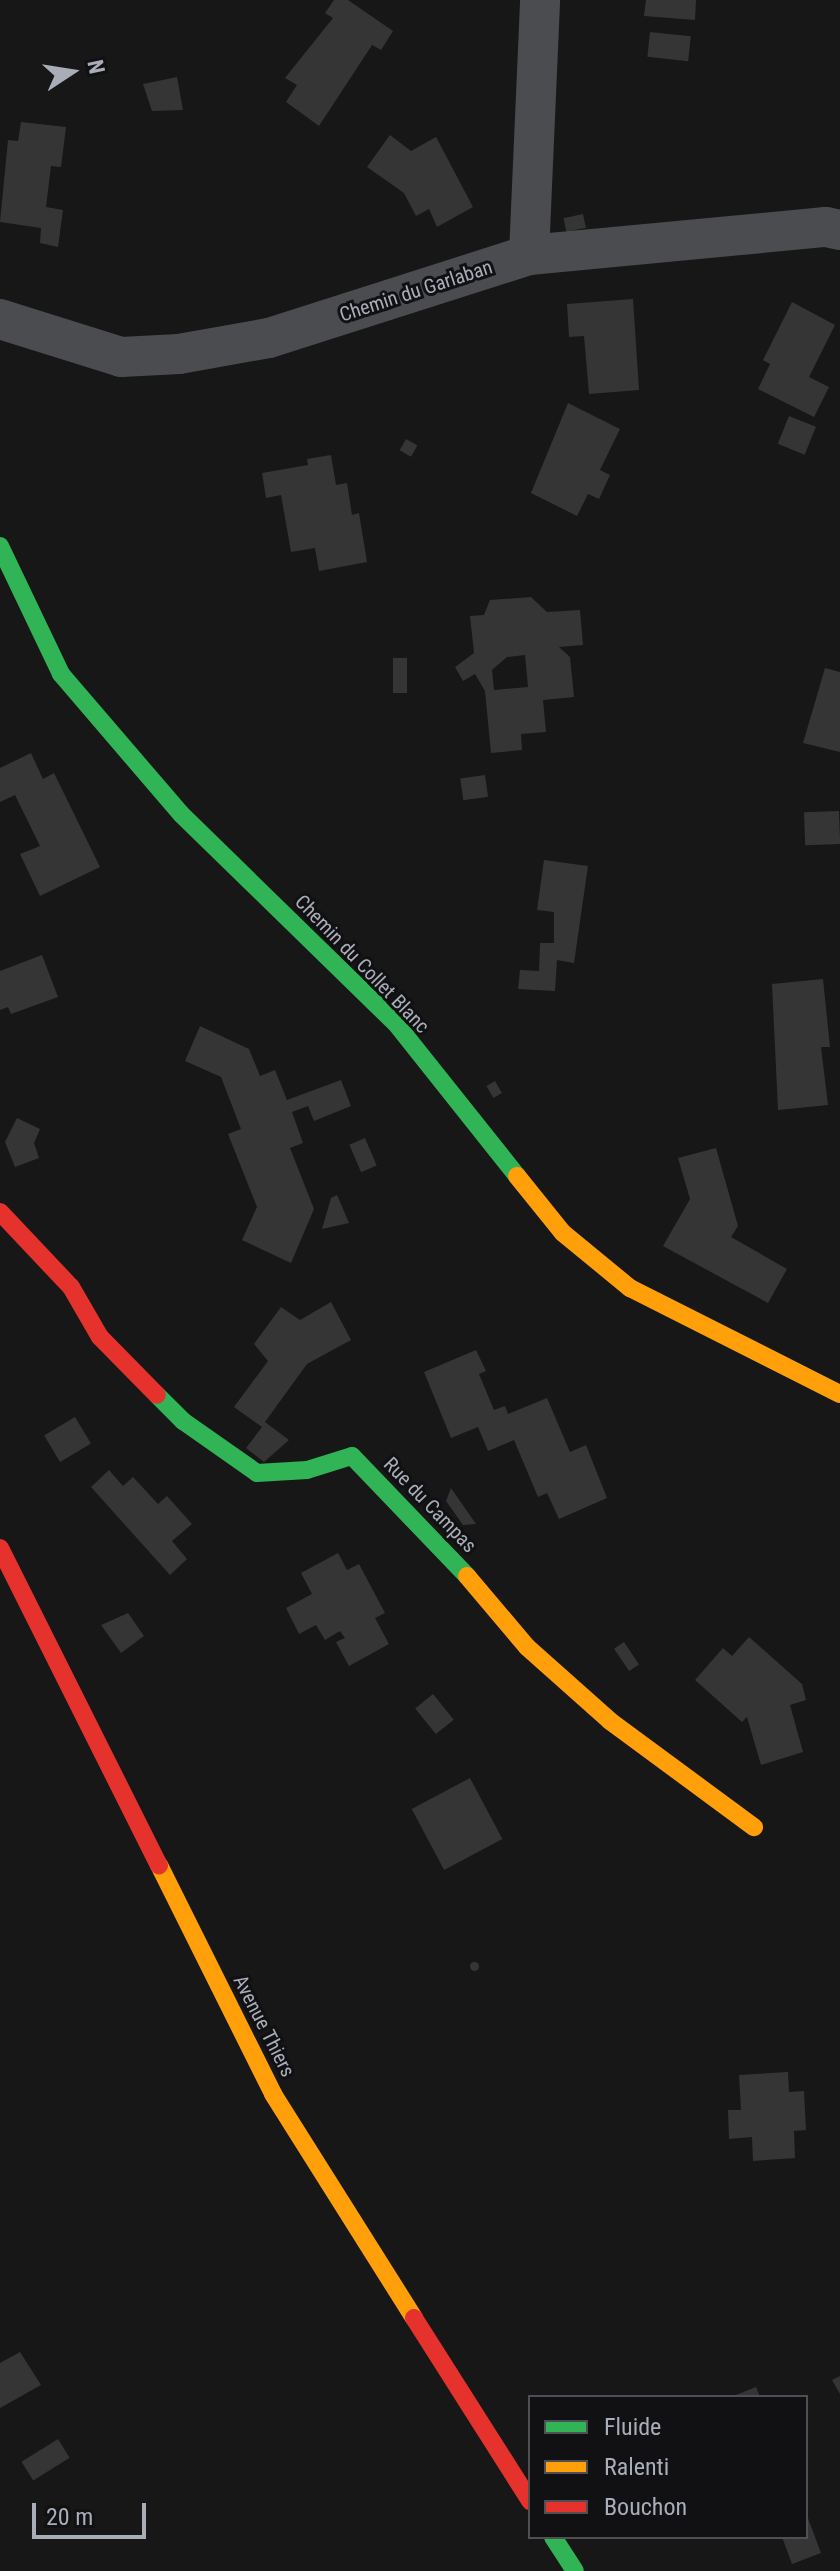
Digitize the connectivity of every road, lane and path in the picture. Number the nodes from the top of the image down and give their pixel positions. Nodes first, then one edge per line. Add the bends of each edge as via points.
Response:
1 (540, 0) edge
2 (840, 230) edge
3 (529, 255) junction
4 (0, 319) edge
5 (0, 546) edge
6 (0, 1212) edge
7 (840, 1394) edge
8 (0, 1548) edge
9 (754, 1827) dead end
10 (528, 2498) edge
11 (554, 2539) edge
12 (575, 2571) edge

1 - 3 street
2 - 3 street, Chemin du Garlaban via 826,227
3 - 4 street, Chemin du Garlaban via 269,338 179,354 121,357
5 - 7 street, Chemin du Collet Blanc via 61,674 181,814 397,1025 563,1233 630,1288
6 - 9 street, Rue du Campas via 71,1287 100,1337 183,1421 257,1473 307,1470 352,1456 438,1542 527,1647 610,1721
8 - 10 street, Avenue Thiers via 273,2094
11 - 12 street

